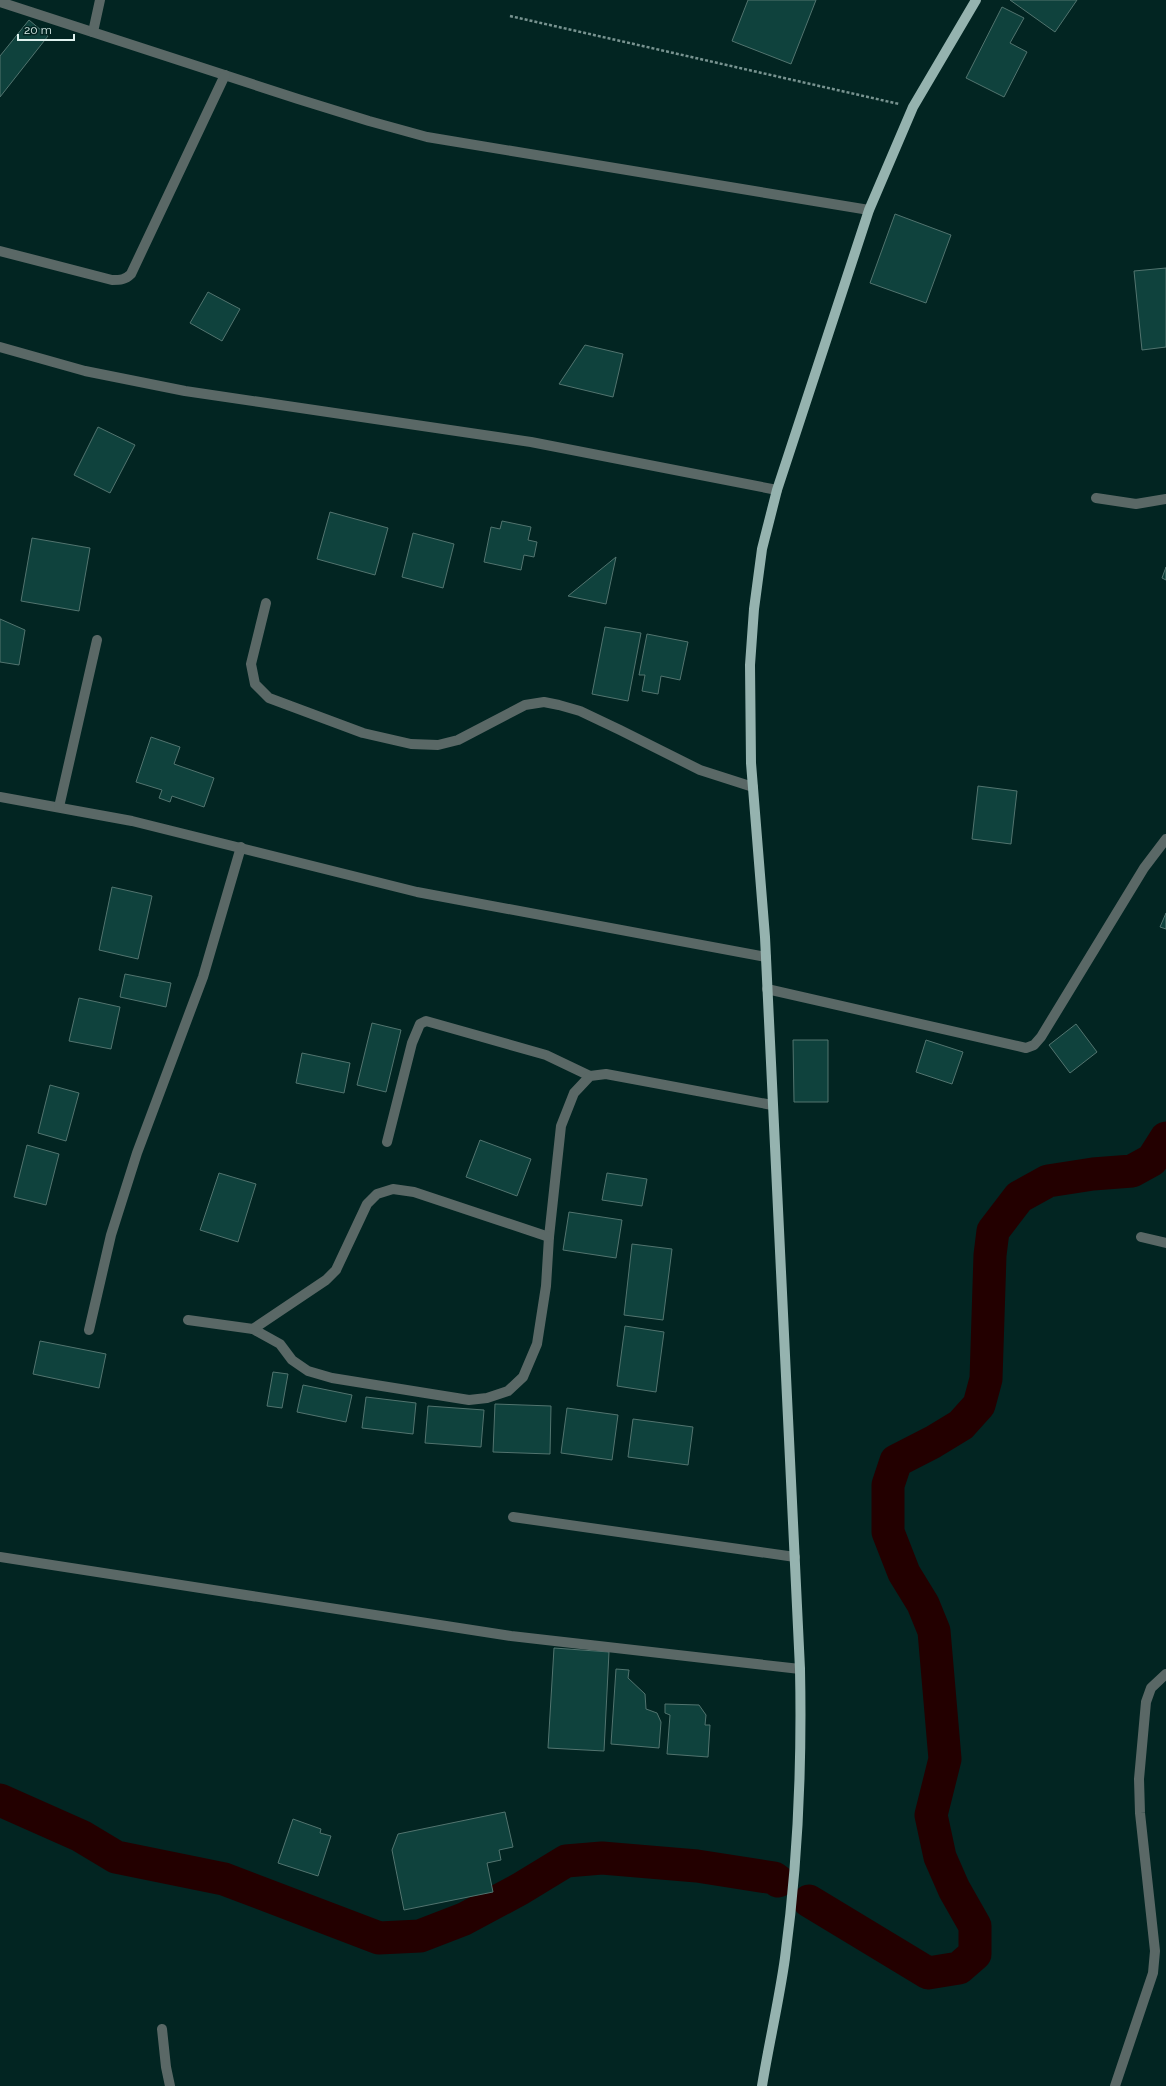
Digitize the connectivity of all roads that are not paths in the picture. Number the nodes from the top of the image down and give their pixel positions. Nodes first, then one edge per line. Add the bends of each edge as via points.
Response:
1 (100, 0) edge
2 (976, 0) edge
3 (0, 2) edge
4 (93, 32) junction
5 (225, 75) junction
6 (869, 210) junction
7 (0, 251) edge
8 (0, 346) edge
9 (777, 490) junction
10 (1096, 498) dead end
11 (1166, 499) edge
12 (266, 603) dead end
13 (97, 640) dead end
14 (753, 787) junction
15 (0, 797) edge
16 (60, 807) junction
17 (1166, 839) edge
18 (241, 847) junction
19 (766, 957) junction
20 (767, 989) junction
21 (590, 1076) junction
22 (772, 1105) junction
23 (387, 1142) dead end
24 (549, 1236) junction
25 (1141, 1238) dead end
26 (1166, 1243) edge
27 (188, 1320) dead end
28 (253, 1329) junction
29 (89, 1330) dead end
30 (513, 1517) dead end
31 (795, 1556) junction
32 (0, 1557) edge
33 (800, 1669) junction
34 (1166, 1674) edge
35 (162, 2028) dead end
36 (170, 2086) edge
37 (762, 2086) edge
38 (1115, 2086) edge

1 - 4 street
2 - 6 main road via 913,107
3 - 4 street
4 - 5 street
5 - 6 street via 369,122 427,137
5 - 7 street via 127,278 112,280
6 - 9 main road
8 - 9 street via 85,370 185,391 531,442
9 - 14 main road via 762,549 754,609 750,665
10 - 11 street via 1136,504
12 - 14 street via 251,664 255,684 269,698 363,733 411,744 438,745 458,740 525,705 544,702 559,704 620,730 700,770
13 - 16 street
14 - 19 main road
15 - 16 street
16 - 18 street
17 - 20 street via 1144,868 1034,1045 1026,1048
18 - 19 street via 417,892
18 - 29 street via 203,977 137,1153 113,1227
19 - 20 main road
20 - 22 main road
21 - 22 street via 606,1074
21 - 23 street via 546,1056 426,1021 420,1024 412,1043
21 - 24 street via 574,1093 561,1126
22 - 31 main road
24 - 28 street via 414,1192 393,1189 377,1194 367,1204 336,1270 326,1280
24 - 28 street via 546,1286 537,1344 523,1377 508,1391 494,1396 469,1400 308,1371 292,1360 280,1344
25 - 26 street
27 - 28 street
30 - 31 street
31 - 33 main road
32 - 33 street via 511,1636
33 - 37 main road via 802,1737 797,1848 785,1958
34 - 38 street via 1152,1688 1146,1702 1139,1780 1140,1813 1155,1951 1153,1973
35 - 36 street

